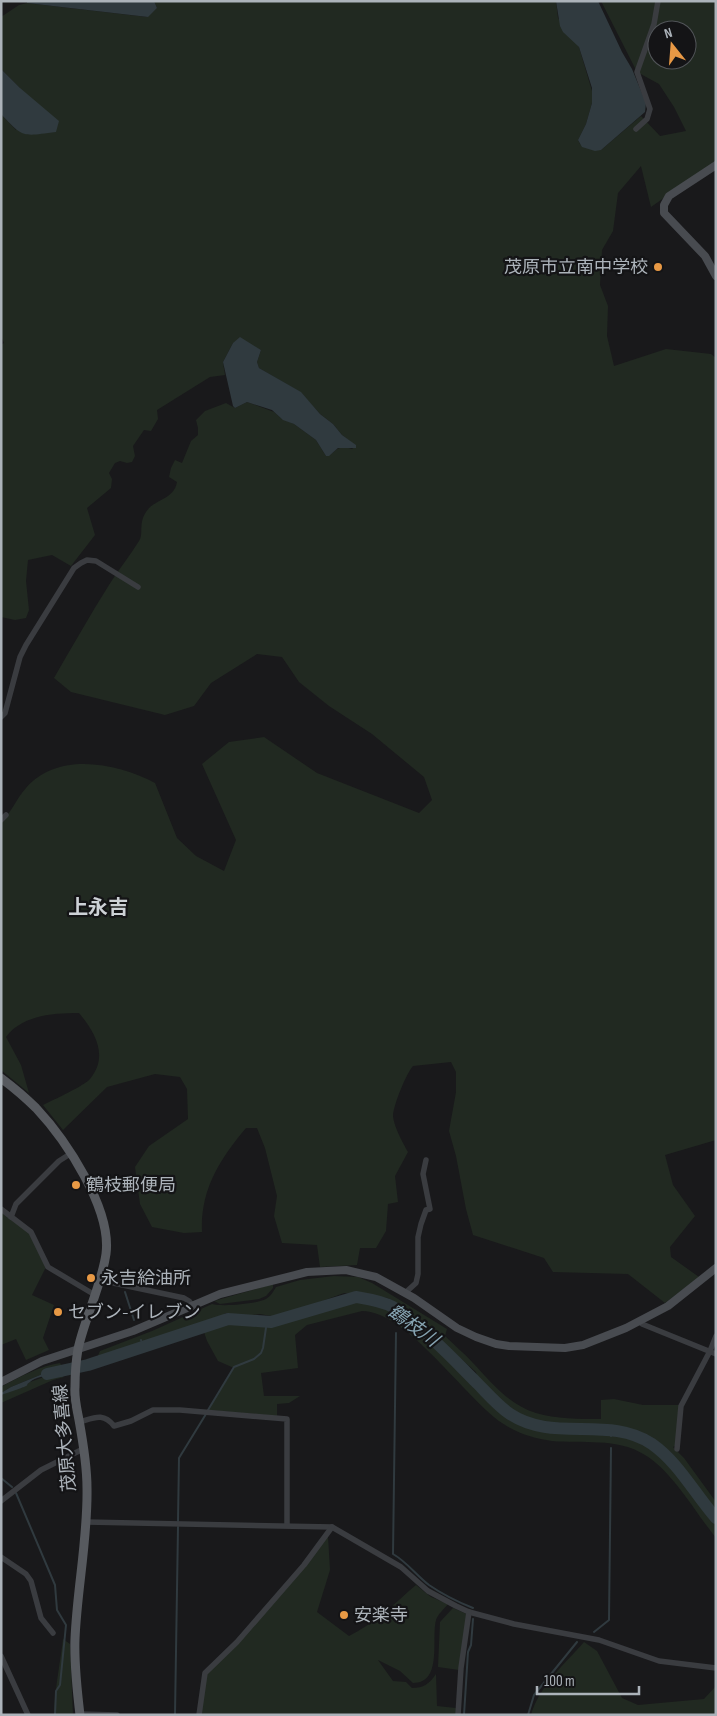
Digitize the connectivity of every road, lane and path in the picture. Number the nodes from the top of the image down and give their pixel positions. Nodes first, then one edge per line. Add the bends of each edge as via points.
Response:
1 (658, 1) edge
2 (636, 129) dead end
3 (716, 165) edge
4 (716, 276) edge
5 (138, 587) dead end
6 (1, 717) edge
7 (1, 1078) edge
8 (70, 1154) junction
9 (426, 1160) dead end
10 (1, 1210) edge
11 (11, 1218) junction
12 (716, 1268) edge
13 (99, 1280) junction
14 (405, 1293) junction
15 (95, 1295) junction
16 (192, 1305) junction
17 (640, 1321) junction
18 (716, 1336) edge
19 (713, 1352) edge
20 (78, 1354) junction
21 (1, 1382) edge
22 (79, 1422) junction
23 (678, 1448) dead end
24 (83, 1449) junction
25 (1, 1501) edge
26 (86, 1522) junction
27 (286, 1525) junction
28 (332, 1527) junction
29 (1, 1557) edge
30 (469, 1612) junction
31 (53, 1633) dead end
32 (1, 1656) edge
33 (716, 1668) edge
34 (80, 1714) edge
35 (28, 1715) edge
36 (117, 1715) edge
37 (199, 1715) edge
38 (458, 1715) edge

1 - 2 street via 654,24 637,72 650,109 648,119
3 - 4 main road via 669,196 664,213 705,256
5 - 6 street via 96,561 87,560 74,568 20,657
7 - 8 main road, 茂原大多喜線 via 35,1107
8 - 11 street via 16,1204
8 - 13 main road, 茂原大多喜線 via 92,1190 105,1229 106,1252
9 - 14 street via 423,1174 430,1209 426,1210 418,1237 416,1283
10 - 11 street
11 - 15 street via 31,1232 48,1267
12 - 17 main road via 668,1306
13 - 15 main road, 茂原大多喜線
13 - 16 street via 184,1298
14 - 16 main road via 376,1277 346,1270 307,1272 220,1294
14 - 17 main road via 476,1338 509,1346 565,1348 603,1338
15 - 20 main road, 茂原大多喜線
16 - 20 main road
17 - 19 street
18 - 19 street
19 - 23 street via 681,1406
20 - 21 main road via 42,1361
20 - 22 main road, 茂原大多喜線 via 74,1397
22 - 24 main road, 茂原大多喜線
22 - 27 street via 104,1417 114,1426 131,1422 153,1410 287,1420
24 - 25 street via 41,1470
24 - 26 main road, 茂原大多喜線
26 - 27 street
26 - 34 main road, 茂原大多喜線 via 75,1639
27 - 28 street
28 - 30 street via 401,1566 428,1591
28 - 37 street via 304,1565 237,1642 205,1672
29 - 31 street via 31,1581 41,1618
30 - 33 street via 598,1640 658,1661
30 - 38 street
32 - 35 street
34 - 36 street

